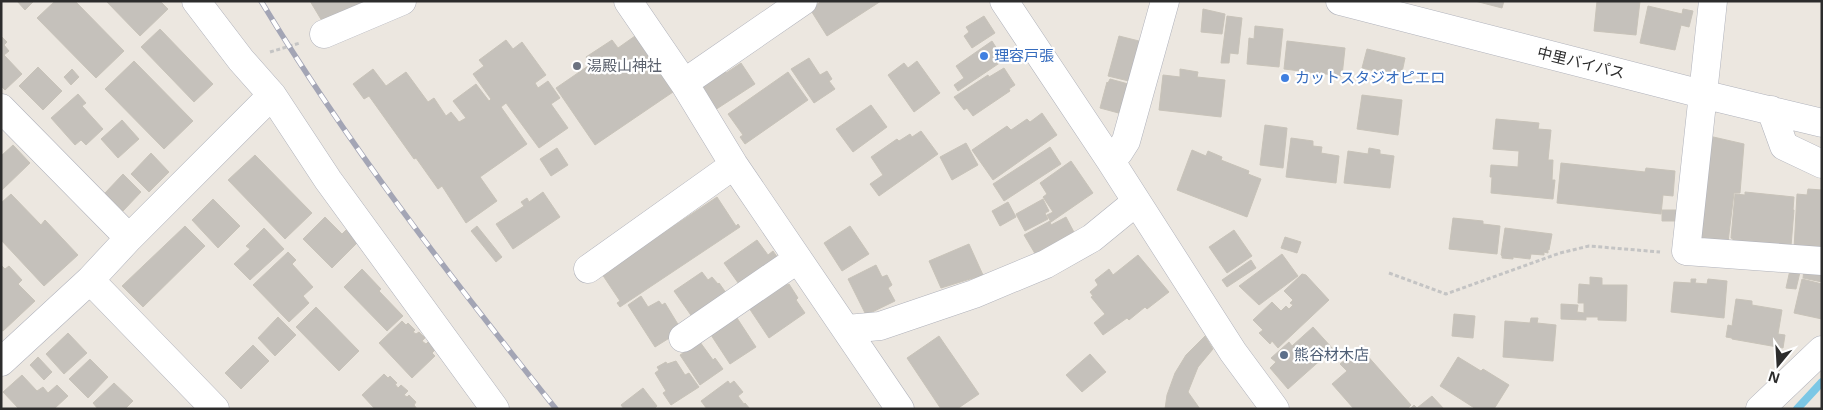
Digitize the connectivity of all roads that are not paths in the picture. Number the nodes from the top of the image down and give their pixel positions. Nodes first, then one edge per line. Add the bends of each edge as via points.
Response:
1 (196, 1) edge
2 (402, 1) edge
3 (628, 1) edge
4 (803, 1) edge
5 (1004, 1) edge
6 (1165, 1) edge
7 (1340, 1) edge
8 (1713, 1) edge
9 (324, 34) road end
10 (684, 82) junction
11 (1702, 94) junction
12 (272, 95) junction
13 (1, 108) edge
14 (1771, 110) junction
15 (1822, 123) edge
16 (1110, 160) junction
17 (1822, 164) edge
18 (734, 165) junction
19 (1136, 202) junction
20 (130, 238) junction
21 (798, 259) junction
22 (1822, 261) edge
23 (588, 269) dead end
24 (90, 280) junction
25 (847, 329) junction
26 (683, 338) dead end
27 (1822, 350) edge
28 (1, 362) edge
29 (215, 409) edge
30 (495, 409) edge
31 (900, 409) edge
32 (1275, 409) edge
33 (1760, 409) edge

1 - 12 street via 240,60
2 - 9 street
3 - 10 street
4 - 10 street
5 - 16 street
6 - 16 street via 1126,141
7 - 11 street, 中里バイパス
8 - 11 street
10 - 18 street
11 - 14 street, 中里バイパス
11 - 22 street via 1686,251
12 - 20 street
12 - 30 street via 328,180
13 - 20 street
14 - 15 street, 中里バイパス
14 - 17 street via 1784,146
16 - 19 street
18 - 21 street
18 - 23 street
19 - 25 street via 1092,238 1046,264 974,294 880,326
19 - 32 street via 1233,352
20 - 24 street
21 - 25 street
21 - 26 street
24 - 28 street
24 - 29 street
25 - 31 street
27 - 33 street

